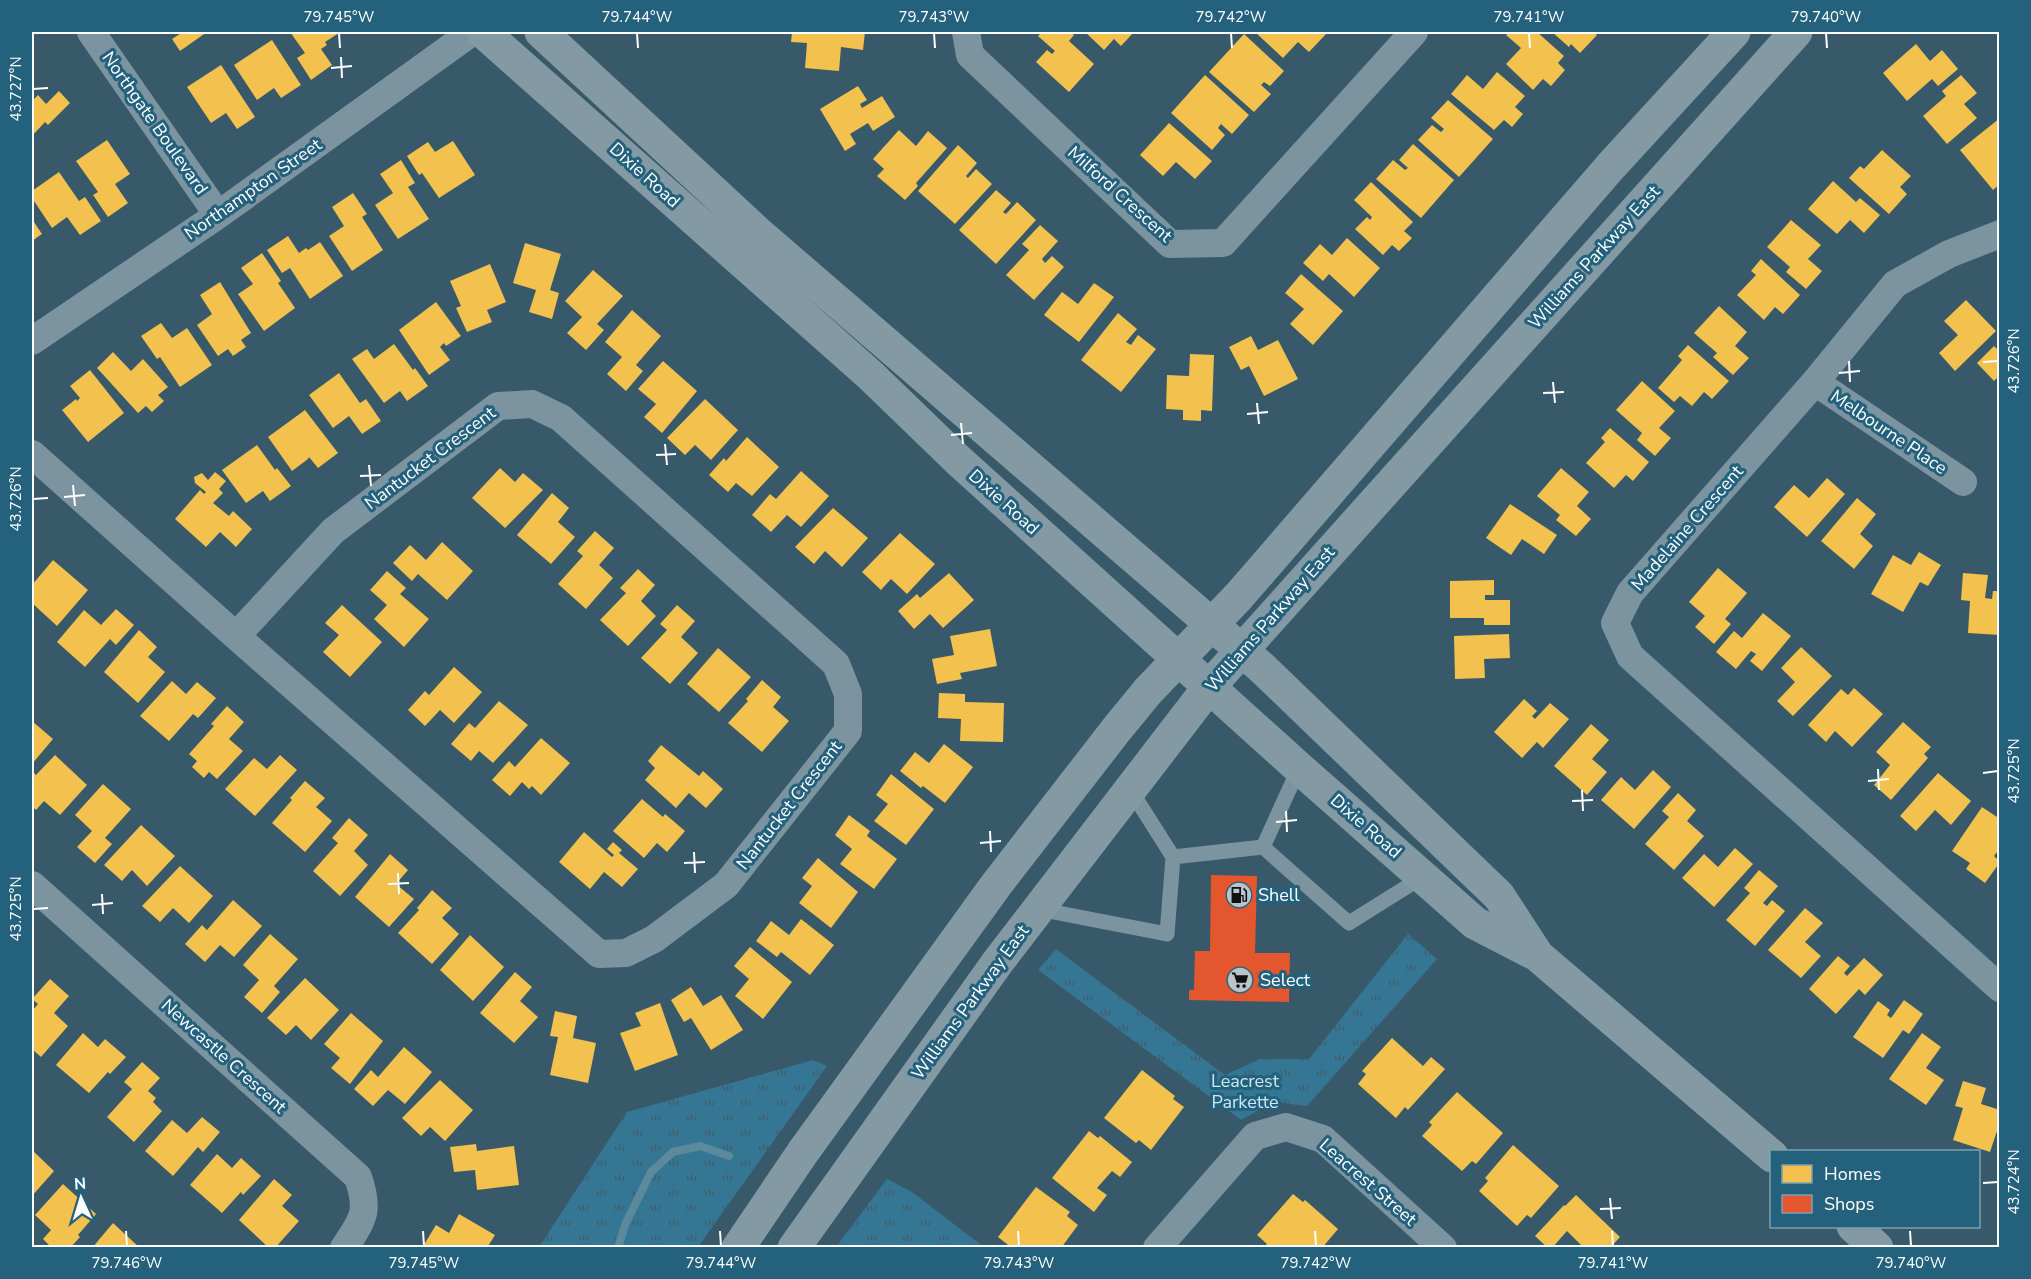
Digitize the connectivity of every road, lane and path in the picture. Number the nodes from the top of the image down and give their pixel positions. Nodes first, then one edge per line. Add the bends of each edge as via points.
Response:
1 (91, 32) edge
2 (472, 32) edge
3 (483, 32) edge
4 (541, 32) edge
5 (966, 32) edge
6 (1414, 32) edge
7 (1734, 32) edge
8 (1796, 32) edge
9 (218, 215) junction
10 (2000, 234) edge
11 (32, 341) edge
12 (1815, 382) junction
13 (32, 454) edge
14 (1963, 482) dead end
15 (1212, 625) junction
16 (236, 636) junction
17 (1241, 651) junction
18 (1178, 659) junction
19 (1209, 687) junction
20 (1299, 768) junction
21 (1130, 789) junction
22 (1263, 847) junction
23 (1173, 857) junction
24 (1424, 876) junction
25 (32, 885) edge
26 (1038, 909) junction
27 (1538, 955) junction
28 (2000, 988) edge
29 (1770, 1154) edge
30 (1854, 1228) edge
31 (344, 1248) edge
32 (738, 1248) edge
33 (794, 1248) edge
34 (1157, 1248) edge
35 (1443, 1248) edge
36 (1877, 1248) edge

1 - 9 street, Northgate Boulevard
2 - 9 street, Northampton Street
3 - 18 main road, Dixie Road via 870,375
4 - 15 main road, Dixie Road via 758,233
5 - 6 street, Milford Crescent via 970,55 1170,244 1223,243
7 - 15 main road via 1611,166
8 - 17 main road, Williams Parkway East
9 - 11 street, Northampton Street
10 - 12 street, Madelaine Crescent via 1949,254 1895,284
12 - 14 street, Melbourne Place
12 - 28 street, Madelaine Crescent via 1630,593 1615,623 1630,656
13 - 16 street, Nantucket Crescent
15 - 17 main road, Dixie Road
15 - 18 main road
16 - 16 street, Nantucket Crescent via 599,954 626,953 654,939 726,885 848,730 848,694 836,664 561,418 532,404 498,406 333,531
17 - 19 main road, Williams Parkway East
17 - 27 main road, Dixie Road via 1499,896
18 - 19 main road, Dixie Road
18 - 32 main road via 1123,722 996,885
19 - 20 main road, Dixie Road
19 - 21 main road, Williams Parkway East
20 - 22 lane
20 - 24 main road, Dixie Road
21 - 23 lane
21 - 26 main road, Williams Parkway East
22 - 23 lane
22 - 24 lane via 1349,923
23 - 26 lane via 1167,934
24 - 27 main road, Dixie Road via 1475,923
25 - 31 street, Newcastle Crescent via 358,1177 364,1194 363,1218
26 - 33 main road, Williams Parkway East
27 - 29 main road, Dixie Road
30 - 36 main road
34 - 35 street, Leacrest Street via 1255,1136 1286,1127 1323,1139

